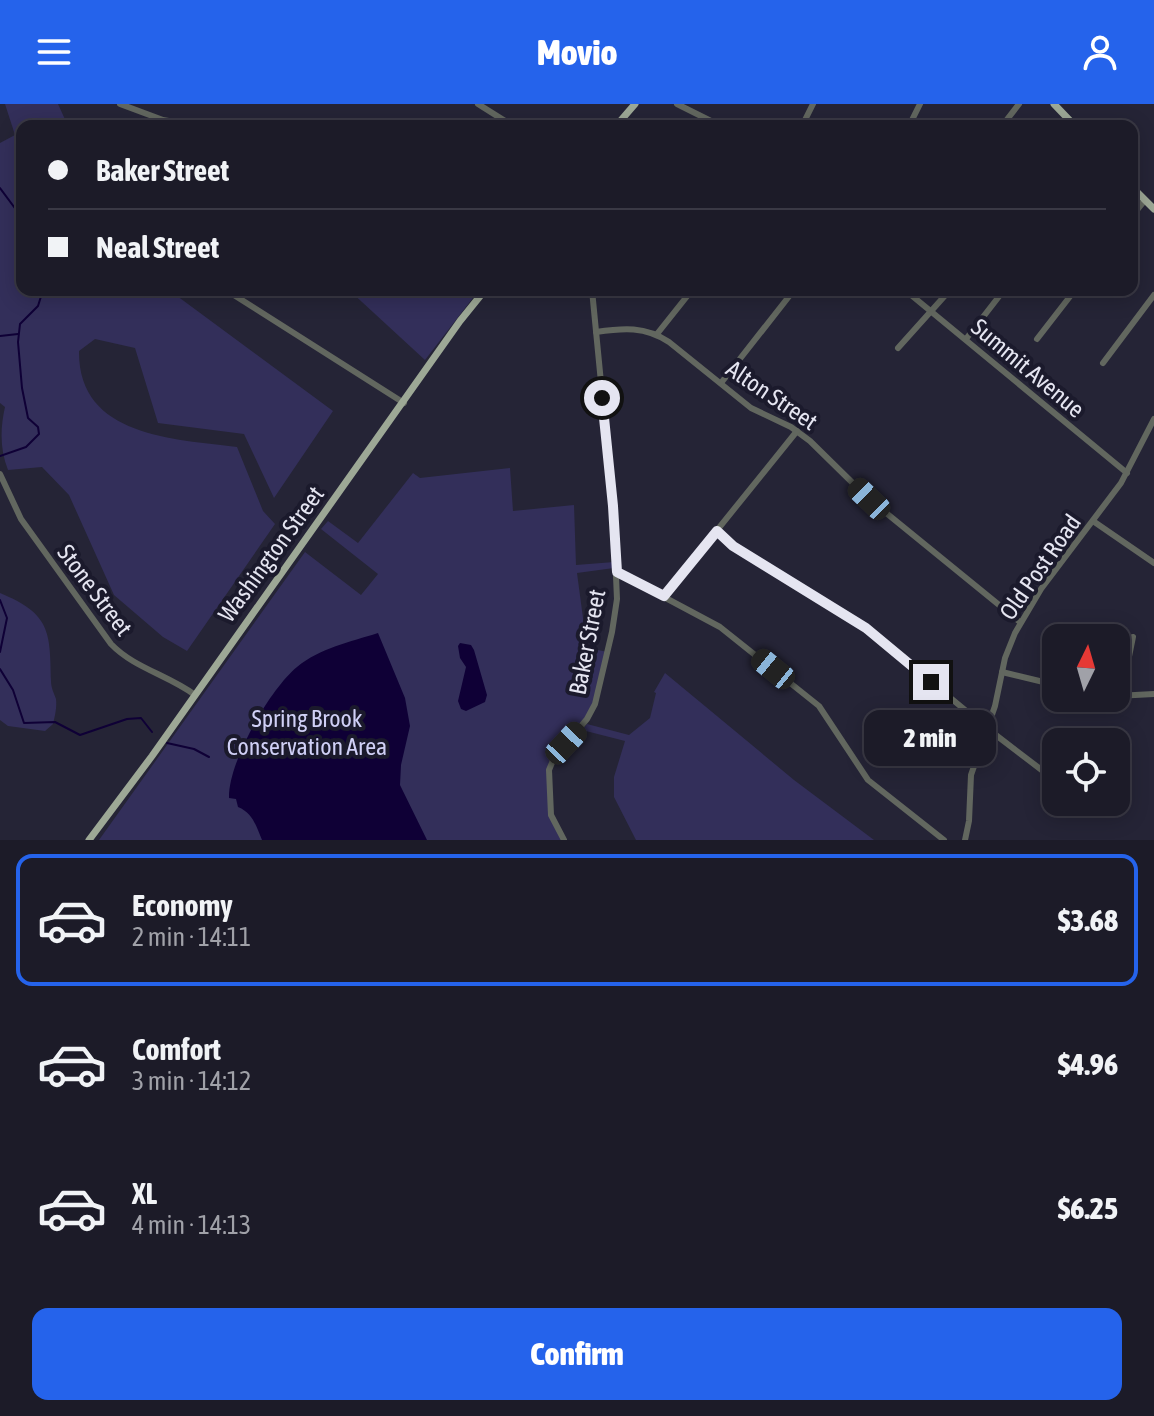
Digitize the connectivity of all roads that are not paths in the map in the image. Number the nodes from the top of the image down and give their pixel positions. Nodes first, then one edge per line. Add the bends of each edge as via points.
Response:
1 (120, 104) edge
2 (478, 104) edge
3 (635, 104) edge
4 (677, 104) edge
5 (1019, 104) edge
6 (1054, 104) edge
7 (166, 120) edge
8 (503, 120) edge
9 (621, 120) edge
10 (709, 120) edge
11 (1007, 120) edge
12 (1069, 120) edge
13 (1138, 193) edge
14 (1145, 200) junction
15 (1138, 209) edge
16 (1154, 209) edge
17 (1154, 295) edge
18 (235, 296) edge
19 (480, 296) edge
20 (593, 296) edge
21 (687, 296) edge
22 (789, 296) edge
23 (912, 296) edge
24 (945, 296) edge
25 (999, 296) edge
26 (1070, 296) edge
27 (932, 312) junction
28 (596, 332) junction
29 (657, 334) junction
30 (966, 339) junction
31 (1037, 339) dead end
32 (898, 348) dead end
33 (1103, 363) dead end
34 (721, 383) junction
35 (404, 403) junction
36 (1154, 419) edge
37 (797, 431) junction
38 (1127, 473) junction
39 (0, 474) edge
40 (1093, 521) junction
41 (717, 531) junction
42 (1154, 563) edge
43 (617, 572) junction
44 (664, 596) junction
45 (1020, 622) junction
46 (1133, 637) dead end
47 (1130, 649) edge
48 (1002, 672) junction
49 (1042, 682) edge
50 (1154, 694) edge
51 (195, 695) junction
52 (1130, 695) edge
53 (988, 729) junction
54 (1042, 770) edge
55 (89, 840) edge
56 (564, 840) edge
57 (944, 840) edge
58 (965, 840) edge

1 - 7 street
2 - 8 street
3 - 9 main road
4 - 10 street
5 - 11 street
6 - 12 main road
13 - 14 main road
14 - 15 street
14 - 16 main road
17 - 33 street
18 - 35 street
19 - 35 main road, Washington Street
20 - 28 street, Baker Street
21 - 29 street
22 - 34 street
23 - 27 street, Summit Avenue
24 - 27 street
25 - 30 street
26 - 31 street
27 - 30 street, Summit Avenue
27 - 32 street
28 - 29 street via 638,328
28 - 43 street, Baker Street
29 - 34 street, Alton Street
30 - 38 street, Summit Avenue
34 - 37 street, Alton Street via 751,408
35 - 51 main road, Washington Street
36 - 38 street, Old Post Road
37 - 41 street
37 - 45 street, Alton Street via 869,499
38 - 40 street, Old Post Road
39 - 51 street, Stone Street via 21,519 111,644 129,660
40 - 42 street
40 - 45 street, Old Post Road
41 - 44 street
41 - 53 street via 866,628
43 - 44 street
43 - 56 street, Baker Street via 615,620 595,704 549,770 551,815
44 - 57 street via 720,627 819,706 868,780
45 - 48 street, Old Post Road
46 - 47 street
48 - 49 street
48 - 53 street, Old Post Road
50 - 52 street
51 - 55 main road, Washington Street
53 - 54 street
53 - 58 street, Old Post Road via 971,775

